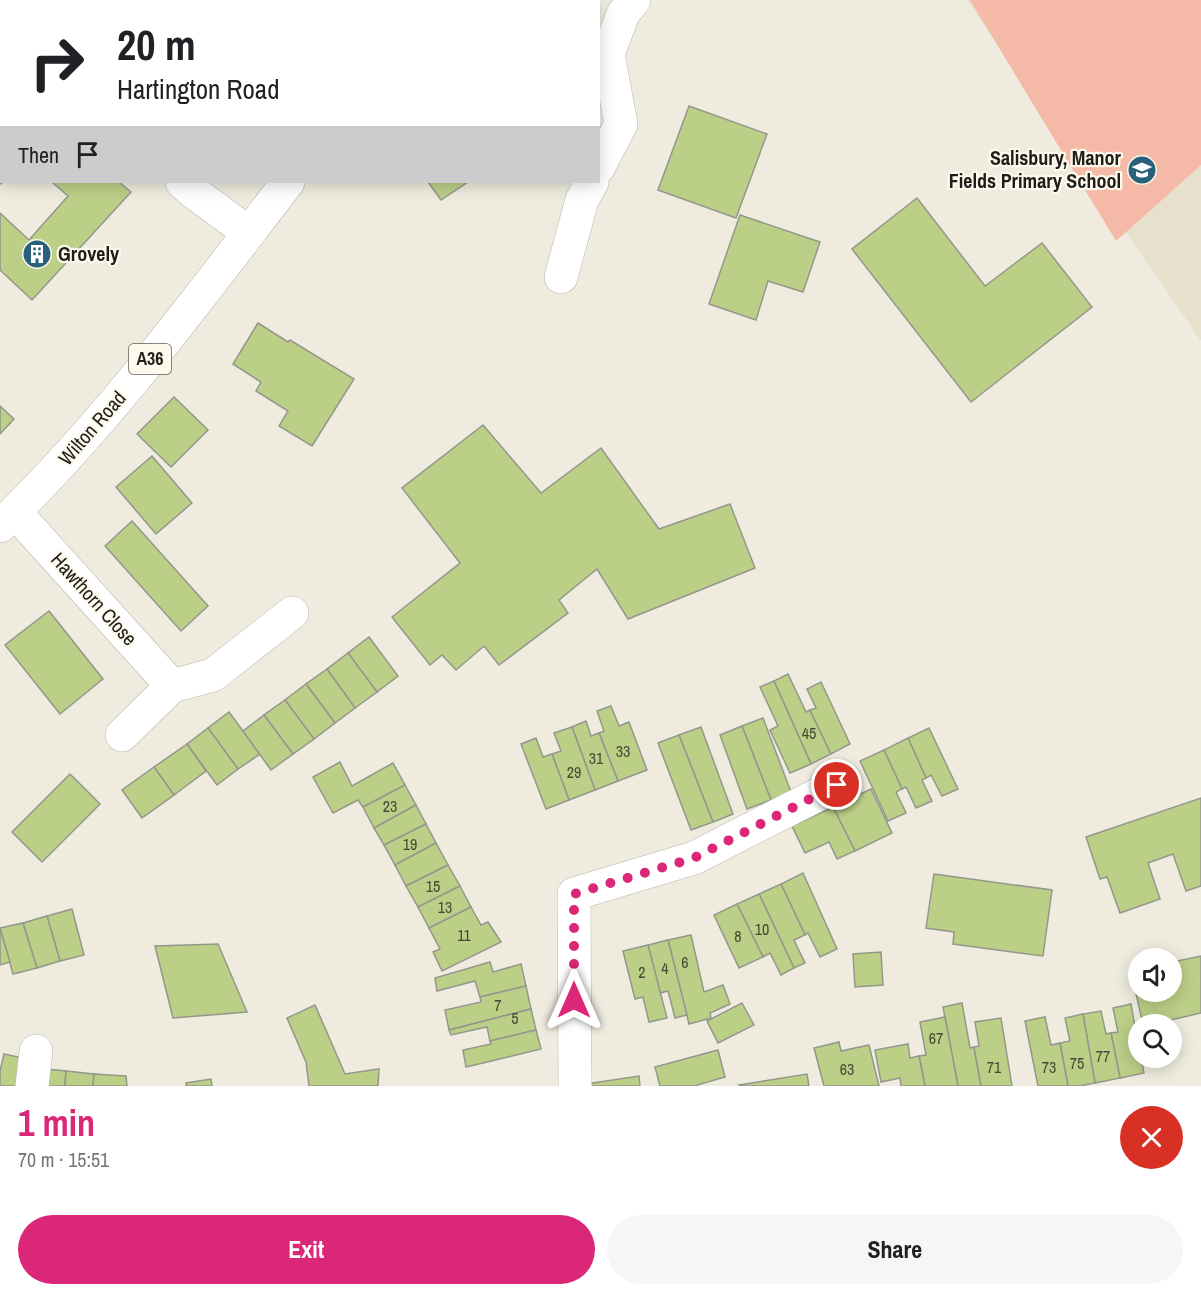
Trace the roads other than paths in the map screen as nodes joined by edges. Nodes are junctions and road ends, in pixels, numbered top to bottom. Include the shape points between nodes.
1 (634, 0) edge
2 (600, 164) edge
3 (183, 183) edge
4 (287, 183) edge
5 (591, 183) edge
6 (249, 234) junction
7 (561, 277) dead end
8 (8, 519) edge
9 (292, 613) dead end
10 (172, 686) junction
11 (122, 735) dead end
12 (837, 785) dead end
13 (36, 1051) dead end
14 (32, 1086) edge
15 (575, 1086) edge

1 - 2 main road via 623,14 608,54 621,124
3 - 6 main road
4 - 6 main road, Wilton Road / A36
5 - 7 main road via 582,200
6 - 8 main road, Wilton Road / A36 via 98,424
8 - 10 main road, Hawthorn Close
9 - 10 main road via 213,675
10 - 11 main road
12 - 15 main road via 694,858 574,894
13 - 14 main road

